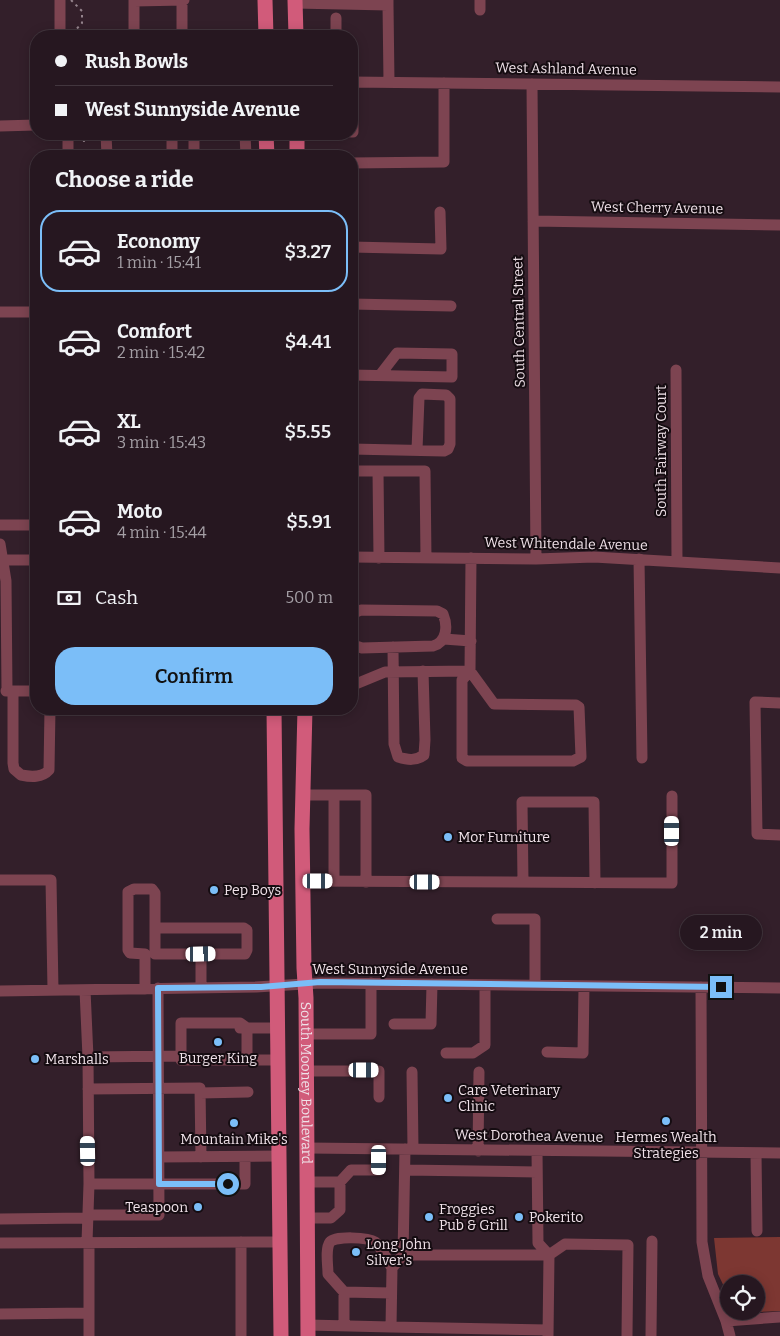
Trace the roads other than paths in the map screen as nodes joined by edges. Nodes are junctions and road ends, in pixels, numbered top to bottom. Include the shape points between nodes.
1 (60, 0) edge
2 (134, 0) edge
3 (161, 0) edge
4 (183, 0) edge
5 (265, 0) edge
6 (295, 2) edge
7 (388, 3) edge
8 (336, 18) dead end
9 (60, 30) edge
10 (134, 30) edge
11 (182, 30) edge
12 (266, 30) edge
13 (296, 30) edge
14 (336, 30) edge
15 (358, 82) edge
16 (388, 82) junction
17 (444, 83) junction
18 (532, 84) junction
19 (780, 87) edge
20 (30, 125) edge
21 (0, 126) edge
22 (358, 163) edge
23 (440, 212) dead end
24 (533, 221) junction
25 (780, 225) edge
26 (358, 247) edge
27 (358, 304) edge
28 (451, 306) dead end
29 (0, 312) edge
30 (30, 312) edge
31 (676, 370) dead end
32 (358, 375) edge
33 (380, 375) junction
34 (358, 449) edge
35 (421, 450) junction
36 (358, 471) edge
37 (378, 471) junction
38 (425, 471) junction
39 (30, 525) edge
40 (0, 526) edge
41 (0, 544) edge
42 (358, 557) edge
43 (379, 558) junction
44 (426, 558) junction
45 (471, 558) junction
46 (536, 559) junction
47 (639, 559) junction
48 (1, 560) edge
49 (30, 560) edge
50 (677, 562) junction
51 (780, 568) edge
52 (358, 611) edge
53 (444, 640) junction
54 (471, 642) junction
55 (358, 647) edge
56 (393, 647) junction
57 (423, 671) junction
58 (470, 671) junction
59 (393, 672) junction
60 (358, 683) edge
61 (7, 691) edge
62 (30, 691) edge
63 (780, 703) edge
64 (50, 715) edge
65 (274, 715) edge
66 (305, 715) edge
67 (642, 758) dead end
68 (303, 795) junction
69 (334, 795) junction
70 (672, 796) dead end
71 (780, 835) edge
72 (0, 880) edge
73 (303, 881) junction
74 (334, 881) junction
75 (366, 882) junction
76 (522, 882) junction
77 (595, 883) junction
78 (497, 919) dead end
79 (155, 928) junction
80 (150, 954) junction
81 (201, 954) junction
82 (371, 983) junction
83 (305, 984) junction
84 (432, 984) junction
85 (484, 985) junction
86 (278, 986) junction
87 (535, 986) junction
88 (584, 986) junction
89 (701, 987) junction
90 (158, 988) junction
91 (201, 988) junction
92 (780, 988) edge
93 (145, 989) junction
94 (53, 990) junction
95 (85, 990) junction
96 (0, 991) edge
97 (394, 1024) dead end
98 (247, 1028) junction
99 (278, 1028) junction
100 (306, 1034) junction
101 (547, 1052) dead end
102 (446, 1053) dead end
103 (181, 1056) junction
104 (88, 1057) junction
105 (158, 1057) junction
106 (247, 1060) junction
107 (279, 1060) junction
108 (306, 1071) junction
109 (412, 1072) dead end
110 (479, 1072) dead end
111 (159, 1088) junction
112 (88, 1089) junction
113 (248, 1092) dead end
114 (200, 1093) junction
115 (379, 1096) dead end
116 (308, 1148) junction
117 (379, 1149) junction
118 (409, 1149) junction
119 (478, 1151) junction
120 (537, 1151) junction
121 (702, 1153) junction
122 (756, 1153) junction
123 (780, 1154) edge
124 (280, 1156) junction
125 (159, 1157) junction
126 (201, 1157) junction
127 (245, 1157) junction
128 (405, 1170) junction
129 (537, 1172) junction
130 (308, 1182) junction
131 (340, 1182) junction
132 (89, 1184) junction
133 (159, 1184) junction
134 (88, 1217) junction
135 (308, 1218) junction
136 (0, 1219) edge
137 (757, 1231) dead end
138 (88, 1242) junction
139 (241, 1242) junction
140 (280, 1242) junction
141 (652, 1242) dead end
142 (0, 1243) edge
143 (403, 1255) junction
144 (549, 1255) junction
145 (392, 1268) junction
146 (344, 1292) junction
147 (391, 1293) junction
148 (89, 1313) junction
149 (0, 1314) edge
150 (780, 1317) edge
151 (726, 1321) junction
152 (391, 1327) junction
153 (341, 1329) edge
154 (308, 1331) edge
155 (548, 1333) edge
156 (89, 1336) edge
157 (241, 1336) edge
158 (281, 1336) edge
159 (627, 1336) edge
160 (652, 1336) edge
161 (730, 1336) edge

1 - 9 street
2 - 3 street
2 - 10 street
3 - 4 street
4 - 11 street
5 - 12 main road
6 - 7 street
6 - 13 main road
7 - 16 street
8 - 14 street
15 - 16 street, West Ashland Avenue
16 - 17 street, West Ashland Avenue
17 - 18 street, West Ashland Avenue
17 - 22 street via 444,162
18 - 19 street, West Ashland Avenue
18 - 24 street, South Central Street
20 - 21 street
23 - 26 street via 441,249
24 - 25 street, West Cherry Avenue
24 - 46 street, South Central Street
27 - 28 street
29 - 30 street
31 - 50 street, South Fairway Court
32 - 33 street
33 - 33 street via 452,377 452,354 398,353
34 - 35 street
35 - 35 street via 419,398 422,394 446,395 450,399 449,446 444,451
35 - 38 street
36 - 37 street
37 - 38 street
37 - 43 street
38 - 44 street
39 - 40 street
41 - 48 street
42 - 43 street, West Whitendale Avenue
43 - 44 street, West Whitendale Avenue
44 - 45 street, West Whitendale Avenue
45 - 46 street, West Whitendale Avenue
45 - 54 street
46 - 47 street, West Whitendale Avenue
47 - 50 street, West Whitendale Avenue
47 - 67 street
48 - 49 street
48 - 61 street via 6,581
50 - 51 street, West Whitendale Avenue
52 - 53 street via 437,611 445,619
53 - 54 street
53 - 56 street via 433,646
54 - 58 street
55 - 56 street
56 - 59 street
57 - 58 street
57 - 59 street
57 - 59 street via 425,748 424,755 412,760 398,757 395,751
58 - 58 street via 462,680 462,758 467,761 573,761 581,757 579,707 494,704
59 - 60 street
61 - 62 street
61 - 64 street via 13,763 21,775 41,776 50,770
63 - 71 street via 755,702 757,834
65 - 86 main road, South Mooney Boulevard
66 - 68 main road, South Mooney Boulevard
68 - 69 street
68 - 73 main road, South Mooney Boulevard
69 - 74 street
69 - 75 street via 366,795
70 - 77 street via 672,883
72 - 94 street via 51,880
73 - 74 street
73 - 83 main road, South Mooney Boulevard
74 - 75 street
75 - 76 street
76 - 77 street
76 - 77 street via 522,802 594,802
78 - 87 street via 535,919
79 - 80 street
79 - 80 street via 155,893 152,889 134,888 128,892 128,950 130,953
79 - 81 street via 247,930 245,954
80 - 81 street
80 - 93 street
81 - 91 street
82 - 83 street, West Sunnyside Avenue
82 - 84 street, West Sunnyside Avenue
82 - 100 street via 371,1034
83 - 86 street, West Sunnyside Avenue
83 - 100 main road, South Mooney Boulevard
84 - 85 street, West Sunnyside Avenue
84 - 97 street via 431,1024
85 - 87 street, West Sunnyside Avenue
85 - 102 street via 485,1045 473,1053
86 - 91 street, West Sunnyside Avenue
86 - 99 main road, South Mooney Boulevard
87 - 88 street, West Sunnyside Avenue
88 - 89 street, West Sunnyside Avenue
88 - 101 street via 583,1053
89 - 92 street, West Sunnyside Avenue
89 - 121 street
90 - 91 street, West Sunnyside Avenue
90 - 93 street, West Sunnyside Avenue
90 - 105 street
93 - 95 street, West Sunnyside Avenue
94 - 95 street, West Sunnyside Avenue
94 - 96 street, West Sunnyside Avenue
95 - 104 street
98 - 99 street
98 - 103 street via 240,1023 181,1023
98 - 106 street
98 - 106 street via 193,1028 186,1036 188,1050 193,1053 226,1053
99 - 107 main road, South Mooney Boulevard
100 - 108 main road, South Mooney Boulevard
103 - 105 street
103 - 106 street via 181,1060
104 - 105 street
104 - 112 street
105 - 111 street
106 - 107 street
107 - 124 main road, South Mooney Boulevard
108 - 115 street via 379,1070
108 - 116 main road, South Mooney Boulevard
109 - 118 street
110 - 119 street
111 - 112 street
111 - 114 street via 200,1088
111 - 125 street
112 - 132 street
113 - 114 street
114 - 126 street
116 - 117 street, West Dorothea Avenue
116 - 130 main road, South Mooney Boulevard
117 - 118 street, West Dorothea Avenue
117 - 131 street via 379,1170 351,1170
118 - 119 street, West Dorothea Avenue
118 - 128 street
119 - 120 street, West Dorothea Avenue
120 - 121 street, West Dorothea Avenue
120 - 129 street
121 - 122 street, West Dorothea Avenue
121 - 151 street via 704,1260
122 - 123 street, West Dorothea Avenue
122 - 137 street
124 - 127 street
124 - 140 main road, South Mooney Boulevard
125 - 126 street
125 - 133 street
126 - 127 street
127 - 133 street via 245,1184
128 - 129 street
128 - 143 street
129 - 144 street via 538,1243
130 - 131 street
130 - 135 main road, South Mooney Boulevard
131 - 135 street via 340,1210 332,1218
132 - 133 street
132 - 134 street
133 - 134 street via 159,1215
134 - 136 street
134 - 138 street
135 - 154 main road, South Mooney Boulevard
138 - 139 street
138 - 142 street
138 - 148 street
139 - 140 street
139 - 157 street
140 - 158 main road, South Mooney Boulevard
141 - 160 street
143 - 144 street
143 - 145 street
144 - 155 street
144 - 159 street via 565,1244 628,1245
145 - 146 street via 373,1240 336,1238 328,1247 328,1274
145 - 147 street
146 - 147 street
146 - 153 street
147 - 152 street
148 - 149 street
148 - 156 street
150 - 151 street
151 - 161 street
152 - 153 street
152 - 155 street
153 - 154 street

